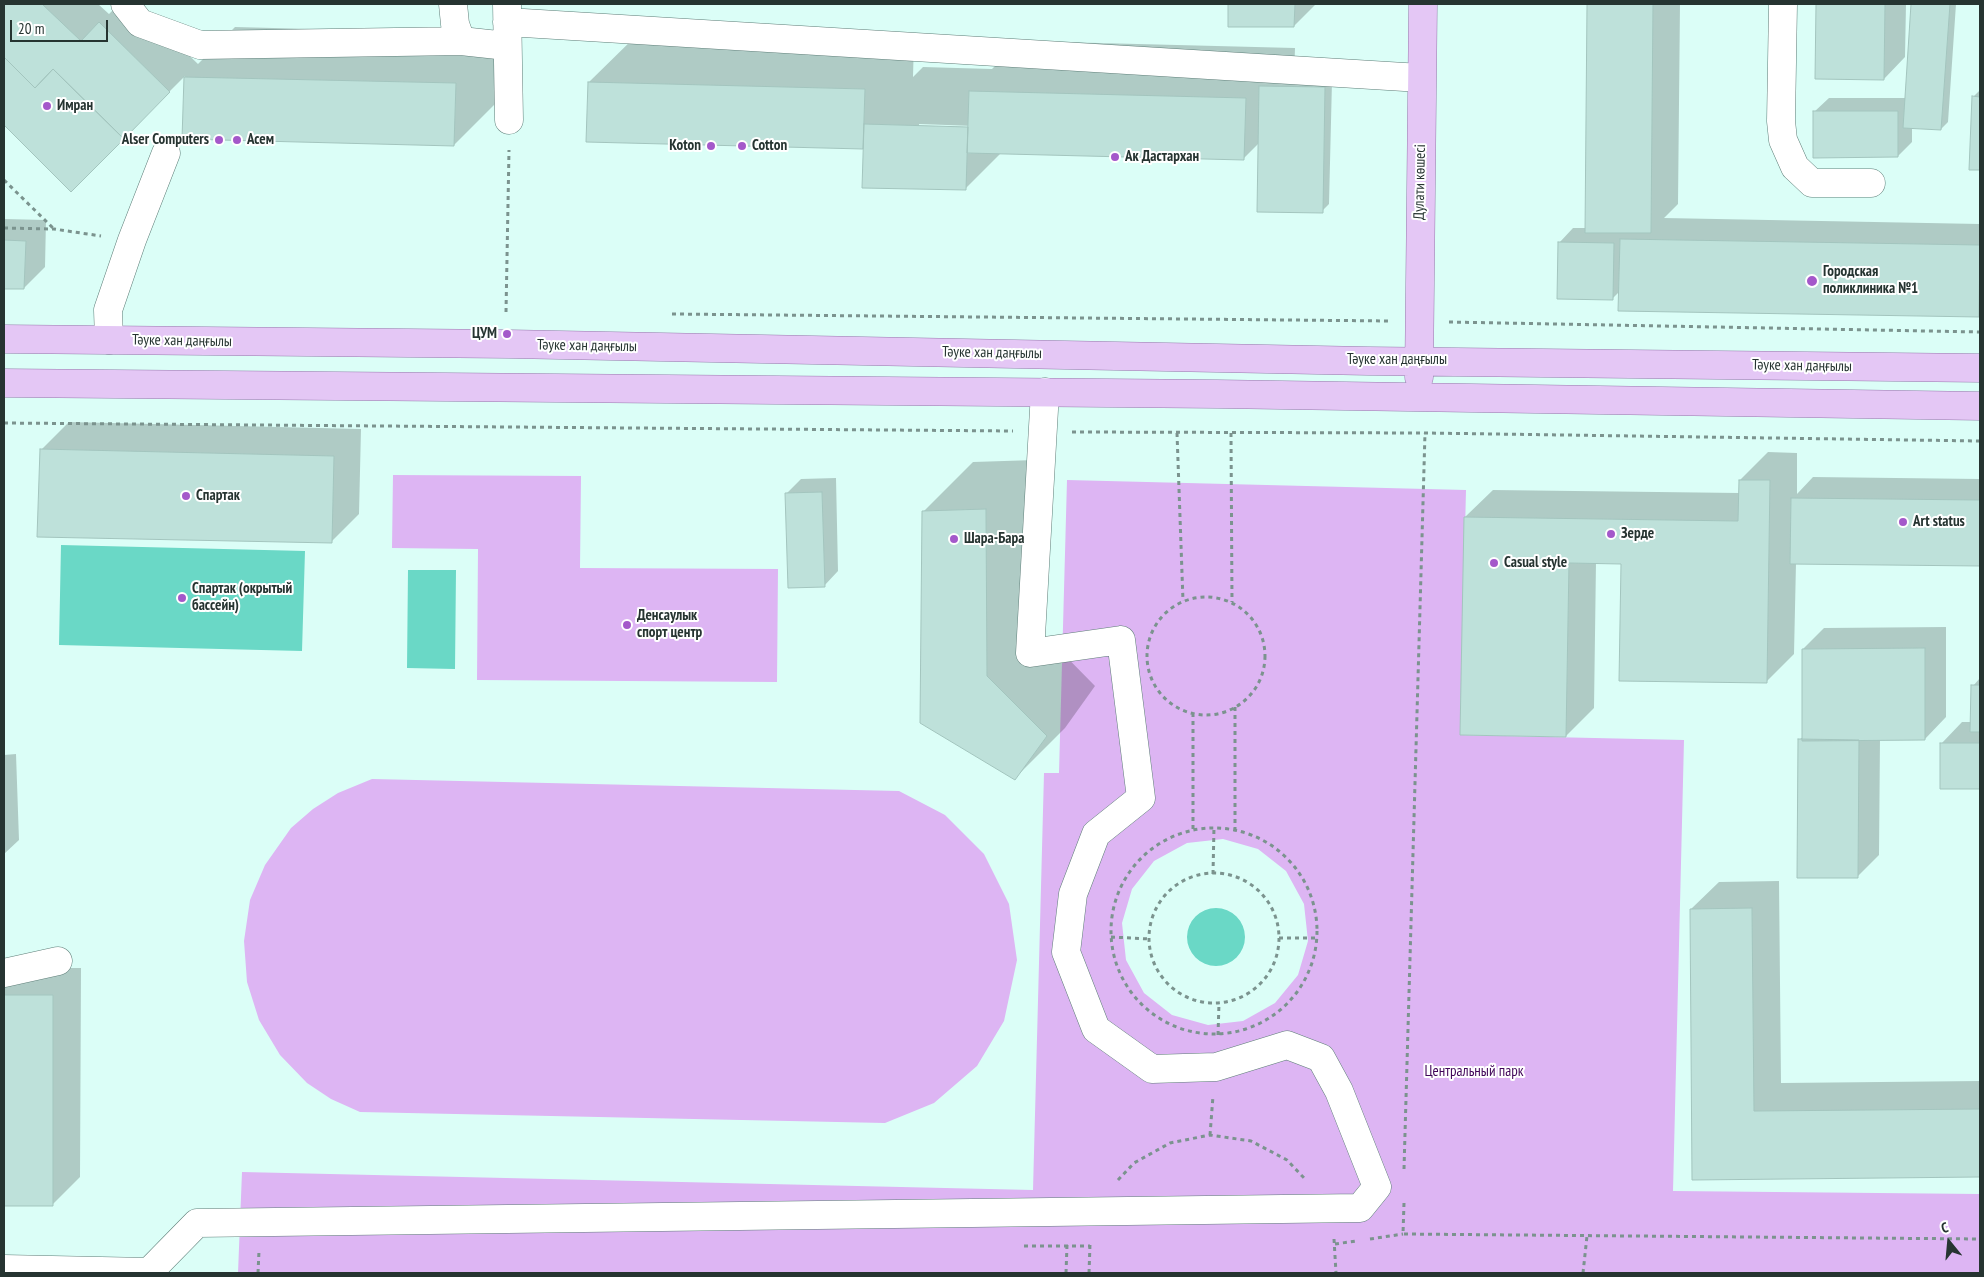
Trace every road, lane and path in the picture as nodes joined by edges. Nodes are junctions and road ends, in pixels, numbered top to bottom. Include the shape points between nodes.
1 (125, 4) edge
2 (453, 4) edge
3 (1423, 4) edge
4 (1783, 4) edge
5 (507, 24) edge
6 (461, 40) junction
7 (1422, 78) junction
8 (509, 120) joint
9 (166, 153) dead end
10 (4, 180) edge
11 (1872, 183) dead end
12 (4, 228) edge
13 (54, 229) junction
14 (132, 240) junction
15 (496, 312) dead end
16 (506, 312) junction
17 (516, 312) dead end
18 (665, 314) dead end
19 (1419, 321) junction
20 (1980, 332) edge
21 (4, 339) edge
22 (109, 340) junction
23 (1419, 360) junction
24 (1980, 368) edge
25 (4, 383) edge
26 (1045, 392) junction
27 (1418, 396) junction
28 (1980, 406) edge
29 (4, 424) edge
30 (1043, 432) junction
31 (1177, 433) junction
32 (1231, 433) junction
33 (1425, 433) junction
34 (1980, 441) edge
35 (1183, 601) junction
36 (1232, 602) junction
37 (1235, 707) junction
38 (1193, 714) junction
39 (1214, 827) junction
40 (1193, 829) junction
41 (1235, 829) junction
42 (1213, 874) junction
43 (1111, 937) junction
44 (1279, 938) junction
45 (1317, 938) junction
46 (1150, 940) junction
47 (58, 961) dead end
48 (4, 973) edge
49 (1404, 1175) dead end
50 (1404, 1195) dead end
51 (1587, 1236) junction
52 (1980, 1239) edge
53 (1067, 1245) dead end
54 (260, 1248) dead end
55 (4, 1269) edge
56 (258, 1273) edge
57 (1066, 1273) edge
58 (1583, 1273) edge

1 - 6 street via 140,23 200,45
2 - 6 street
3 - 7 main road, Дулати көшесі
4 - 11 street via 1781,121 1783,140 1795,167 1812,184
5 - 6 street
5 - 7 street
5 - 8 street
7 - 19 main road, Дулати көшесі
8 - 16 path
9 - 14 street
10 - 13 path
12 - 13 path
13 - 14 path
14 - 22 street via 108,310
15 - 16 path
16 - 17 path
18 - 19 path
19 - 20 path
19 - 23 main road, Дулати көшесі
21 - 22 main road, Тәуке хан даңғылы
22 - 23 main road, Тәуке хан даңғылы
23 - 24 main road, Тәуке хан даңғылы
23 - 27 main road, Дулати көшесі
25 - 26 main road
26 - 27 main road
26 - 30 street
27 - 28 main road
29 - 30 path
30 - 31 path
30 - 55 street via 1030,653 1121,640 1141,798 1096,834 1073,894 1066,952 1096,1029 1152,1069 1216,1067 1287,1045 1321,1058 1339,1091 1377,1187 1360,1208 197,1223 150,1272
31 - 32 path
31 - 35 path
32 - 33 path
32 - 36 path
33 - 34 path
33 - 49 path
35 - 36 path via 1207,596
35 - 38 path via 1163,616 1150,637 1147,661 1154,685 1171,704
36 - 37 path via 1251,616 1264,638 1266,663 1258,686
37 - 38 path via 1218,714
37 - 41 path
38 - 40 path
39 - 40 path
39 - 41 path
39 - 42 path
40 - 43 path via 1161,842 1146,852 1128,872 1116,895 1110,921
41 - 45 path via 1260,838 1282,852 1300,872 1312,895 1318,921
42 - 44 path via 1221,872 1244,880 1262,894 1275,915
42 - 46 path via 1196,875 1175,885 1158,903 1150,925
43 - 45 path via 1119,973 1133,996 1152,1014 1175,1027 1201,1034 1227,1034 1253,1027 1276,1014 1295,996 1309,973
43 - 46 path
44 - 45 path
44 - 46 path via 1274,962 1261,982 1242,996 1219,1003 1195,1000 1174,989 1158,972 1149,948
47 - 48 street
50 - 51 path via 1403,1234
51 - 52 path
51 - 58 path
53 - 57 path
54 - 56 path

